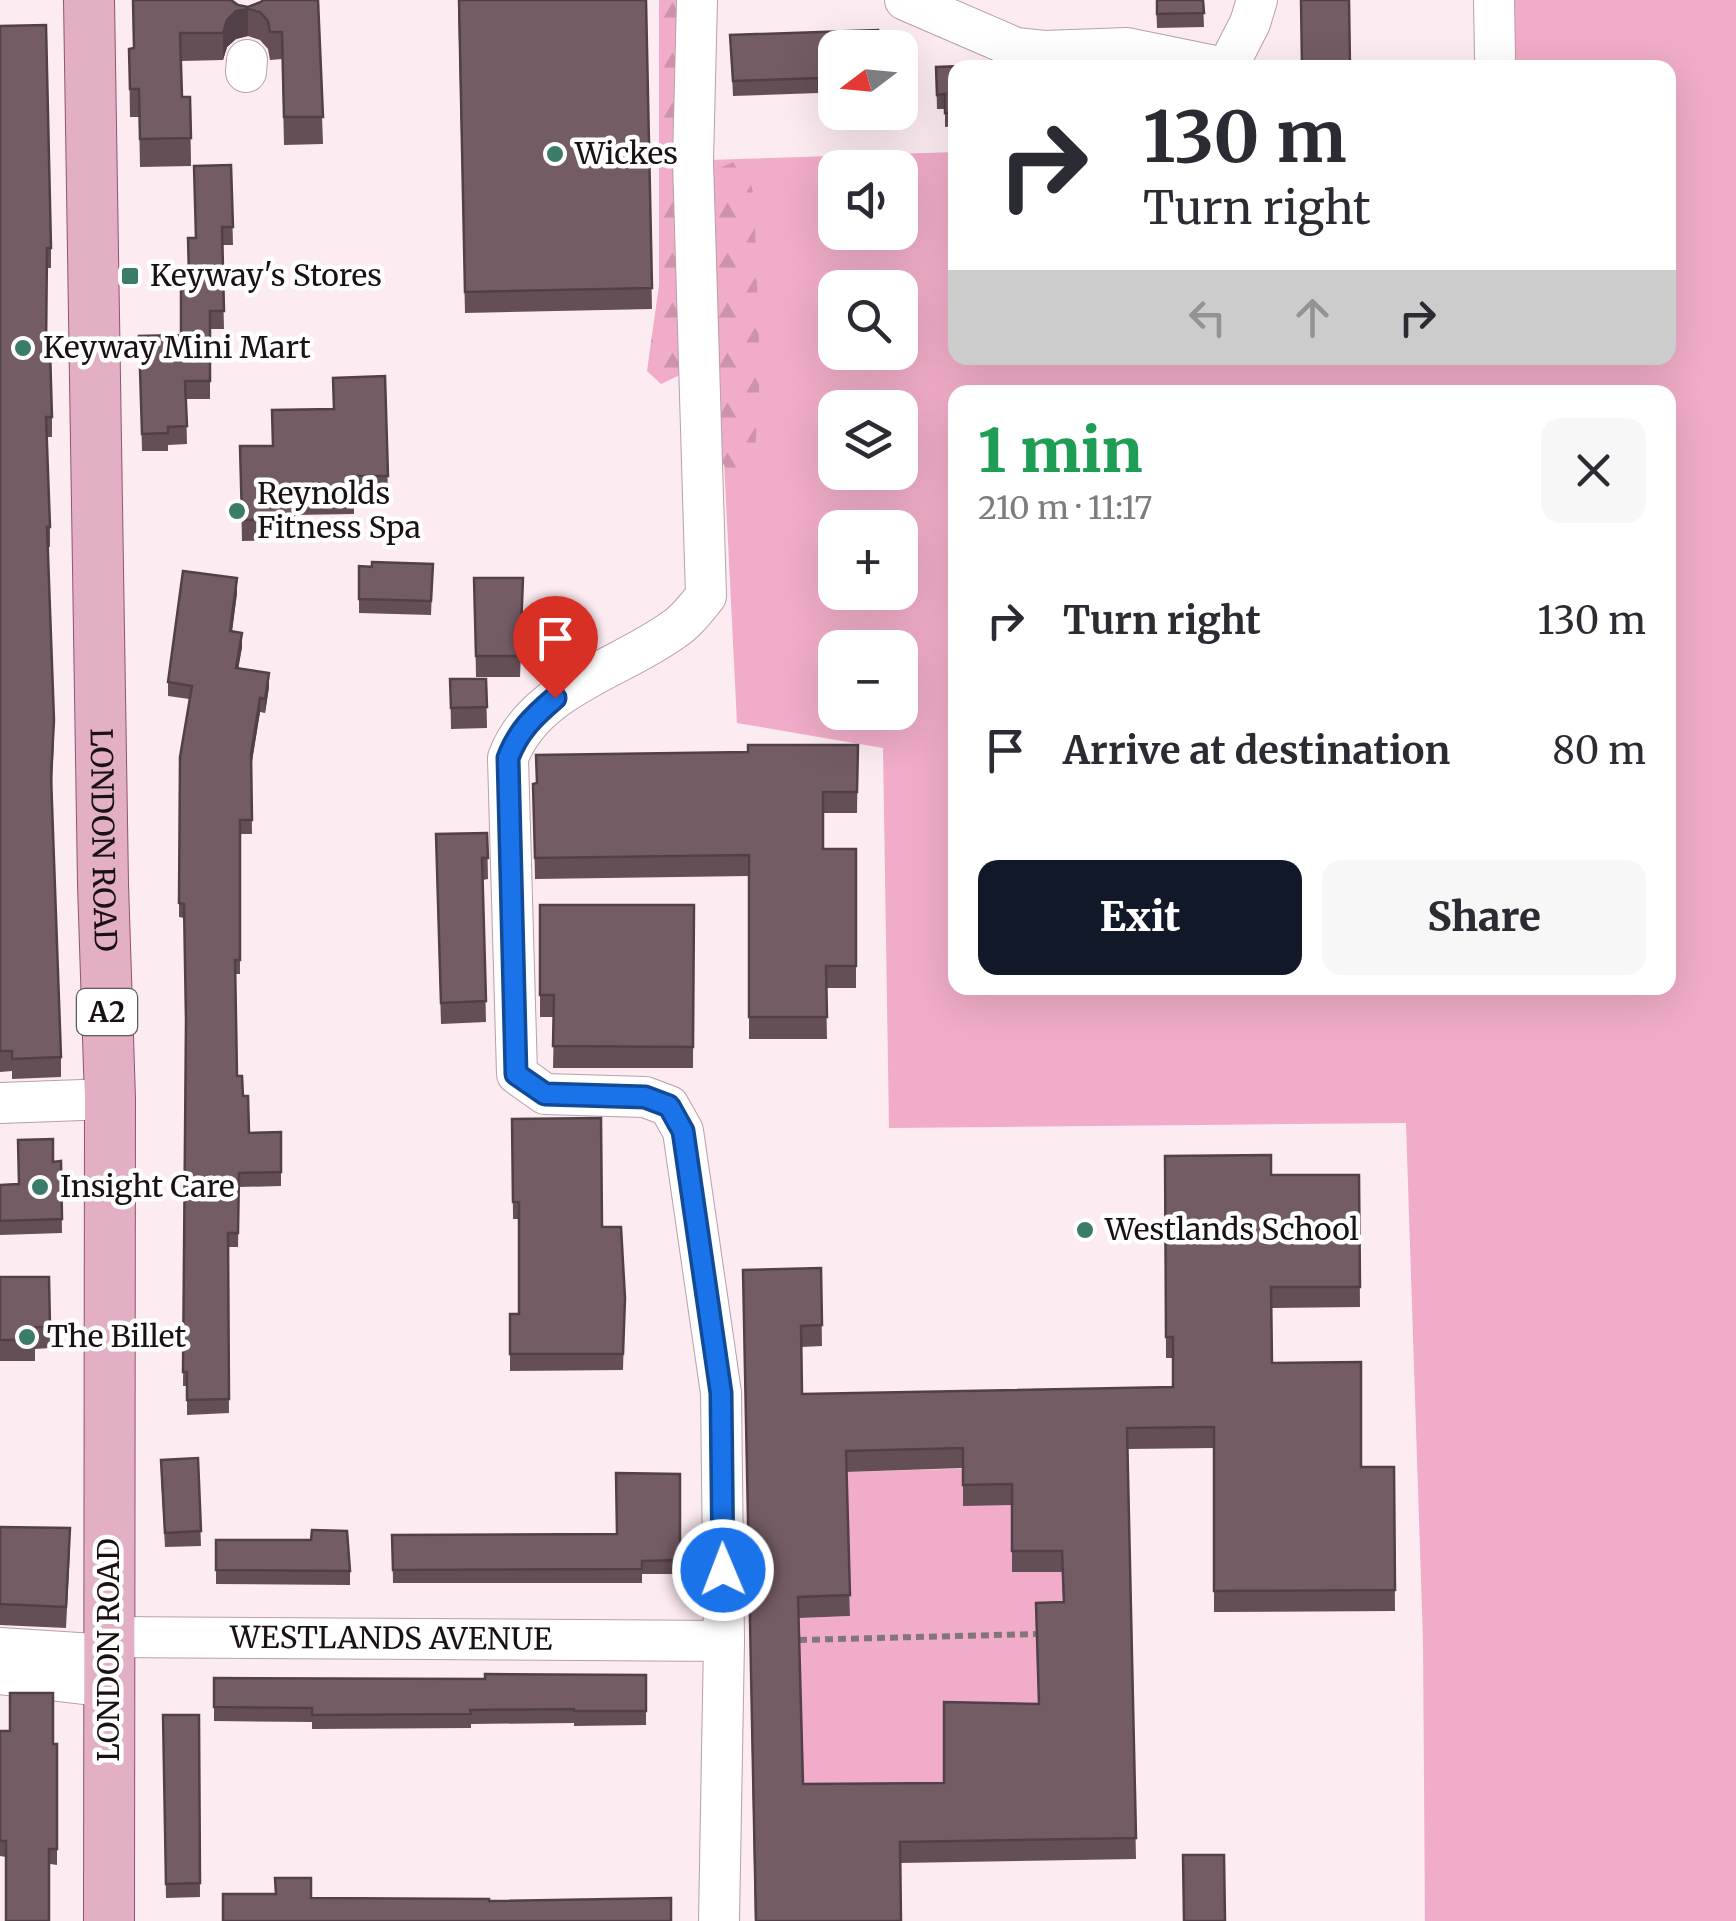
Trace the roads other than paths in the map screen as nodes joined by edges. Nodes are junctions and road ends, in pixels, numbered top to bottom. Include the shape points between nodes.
1 (88, 0) edge
2 (696, 0) edge
3 (905, 0) edge
4 (1256, 0) edge
5 (1494, 0) edge
6 (1495, 57) dead end
7 (1195, 60) edge
8 (1230, 60) edge
9 (110, 1100) junction
10 (0, 1103) edge
11 (724, 1641) junction
12 (0, 1648) edge
13 (109, 1660) junction
14 (0, 1674) edge
15 (109, 1921) edge
16 (719, 1921) edge

1 - 9 main road, LONDON ROAD / A2
2 - 11 street via 693,162 706,596 676,628 555,698 530,720 508,758 516,1074 545,1094 645,1097 669,1106 683,1131 721,1393
3 - 7 street via 1016,48 1127,48
4 - 8 street
5 - 6 street
9 - 10 street
9 - 13 main road, LONDON ROAD / A2
11 - 13 street, WESTLANDS AVENUE
11 - 16 street
12 - 13 street
13 - 14 street
13 - 15 main road, LONDON ROAD / A2

